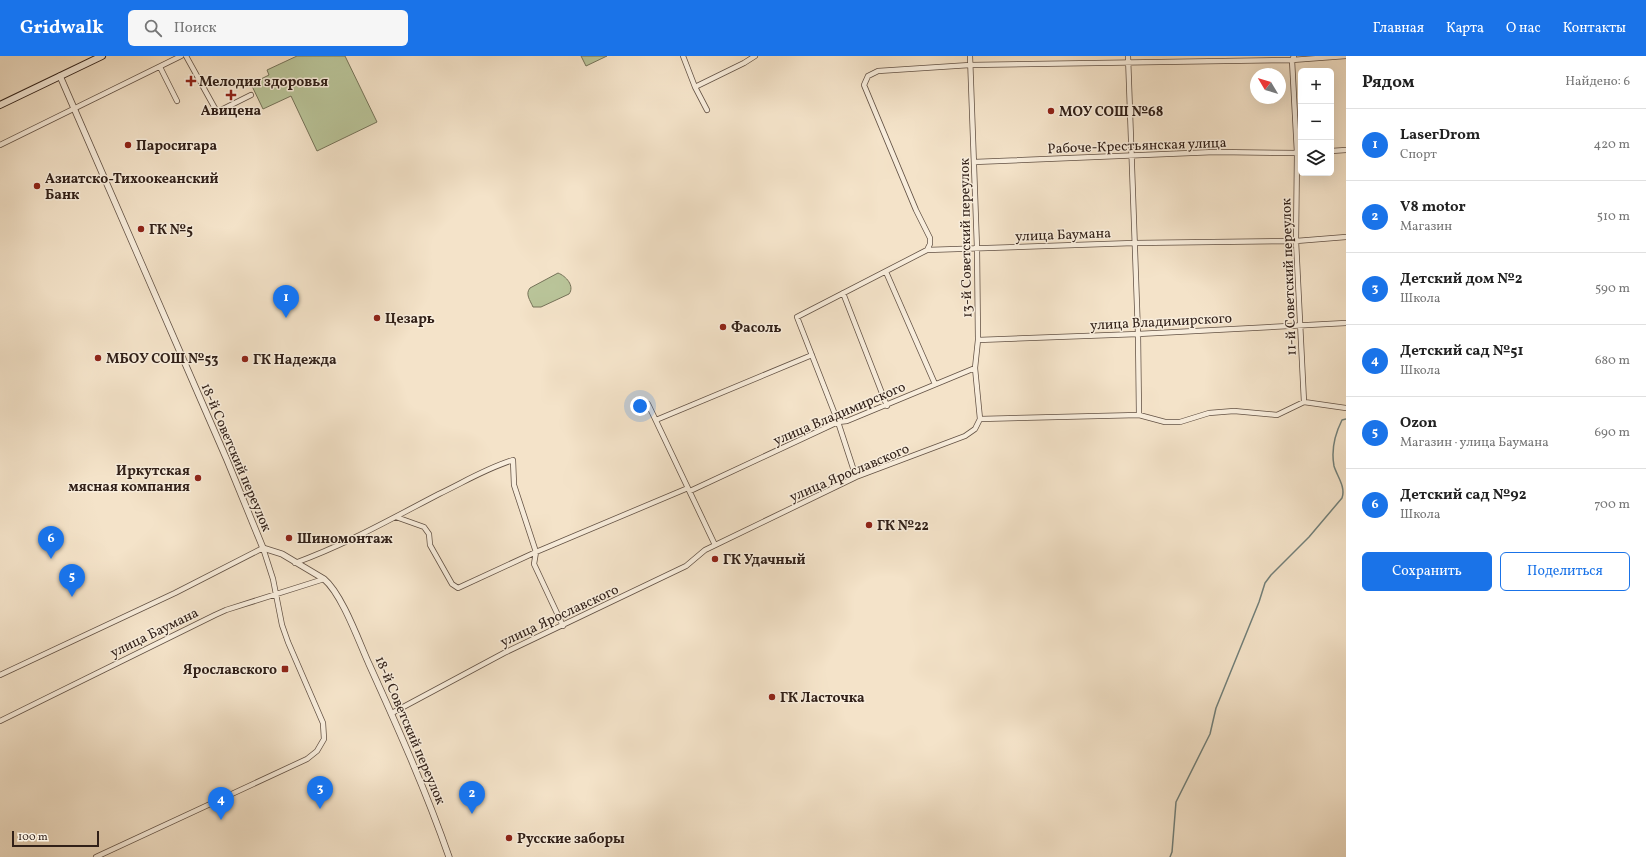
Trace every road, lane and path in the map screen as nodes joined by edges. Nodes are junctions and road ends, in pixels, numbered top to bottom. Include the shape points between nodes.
1 (102, 56) edge
2 (181, 56) edge
3 (186, 56) edge
4 (683, 56) edge
5 (755, 56) edge
6 (970, 56) edge
7 (1128, 56) edge
8 (1346, 56) edge
9 (1293, 58) edge
10 (1129, 62) junction
11 (970, 65) junction
12 (160, 66) junction
13 (60, 76) junction
14 (695, 87) junction
15 (251, 95) dead end
16 (177, 101) dead end
17 (0, 105) edge
18 (74, 110) junction
19 (706, 110) dead end
20 (1298, 140) edge
21 (0, 144) edge
22 (1346, 150) edge
23 (1334, 151) edge
24 (1298, 153) edge
25 (1132, 156) junction
26 (974, 162) junction
27 (1298, 176) edge
28 (1346, 237) edge
29 (1296, 241) junction
30 (1134, 243) junction
31 (976, 248) junction
32 (927, 250) junction
33 (886, 272) junction
34 (843, 293) junction
35 (1346, 324) edge
36 (1300, 325) junction
37 (1138, 334) junction
38 (978, 340) junction
39 (812, 354) junction
40 (975, 368) junction
41 (935, 384) junction
42 (1304, 402) junction
43 (648, 404) dead end
44 (887, 406) junction
45 (1346, 408) edge
46 (1139, 415) junction
47 (980, 419) junction
48 (656, 420) junction
49 (838, 422) junction
50 (856, 478) junction
51 (689, 490) junction
52 (396, 517) junction
53 (715, 545) junction
54 (263, 548) junction
55 (536, 552) junction
56 (295, 563) junction
57 (324, 579) junction
58 (276, 595) junction
59 (563, 626) junction
60 (0, 675) edge
61 (392, 713) junction
62 (0, 721) edge
63 (96, 857) edge
64 (450, 857) edge

1 - 13 main road
2 - 12 street
3 - 15 street via 217,112
4 - 14 street
5 - 14 street
6 - 11 street, 13-й Советский переулок
7 - 10 street
8 - 9 street
9 - 10 street
9 - 20 street, 11-й Советский переулок
10 - 11 street
10 - 25 street
11 - 26 street, 13-й Советский переулок
11 - 32 street via 878,71 868,76 864,85 914,208 930,238
12 - 16 street
12 - 18 street
13 - 17 main road
13 - 18 street, 18-й Советский переулок
14 - 19 street
18 - 21 street
18 - 54 street, 18-й Советский переулок
22 - 23 street
24 - 25 street, Рабоче-Крестьянская улица via 1215,152
25 - 26 street, Рабоче-Крестьянская улица
25 - 30 street
26 - 31 street, 13-й Советский переулок
27 - 29 street, 11-й Советский переулок
28 - 29 street, улица Баумана
29 - 30 street, улица Баумана
29 - 36 street, 11-й Советский переулок
30 - 31 street, улица Баумана
30 - 37 street
31 - 32 street, улица Баумана
31 - 38 street, 13-й Советский переулок
32 - 33 street, улица Баумана
33 - 34 street, улица Баумана
33 - 41 street
34 - 39 street, улица Баумана via 797,317
34 - 44 street
35 - 36 street, улица Владимирского
36 - 37 street, улица Владимирского
36 - 42 street, 11-й Советский переулок
37 - 38 street, улица Владимирского
37 - 46 street
38 - 40 street, 13-й Советский переулок
39 - 48 street
39 - 49 street
40 - 41 street, улица Владимирского
40 - 47 street, 13-й Советский переулок
41 - 44 street, улица Владимирского
42 - 45 street
42 - 46 street via 1278,415 1234,411 1209,413 1180,422 1164,422
43 - 48 street
44 - 49 street, улица Владимирского
46 - 47 street
47 - 50 street, улица Ярославского via 975,429 965,436
48 - 51 street
49 - 50 street
49 - 51 street, улица Владимирского
50 - 53 street, улица Ярославского
51 - 53 street
51 - 55 street, улица Владимирского
52 - 55 street, улица Владимирского via 424,527 429,534 430,545 452,584 458,588
52 - 55 street via 481,472 513,460 514,485
52 - 56 street via 324,552
53 - 59 street, улица Ярославского via 686,566
54 - 56 street, 18-й Советский переулок via 282,554
54 - 58 street
54 - 60 street, улица Баумана
55 - 59 street via 534,564
56 - 57 street, 18-й Советский переулок
57 - 58 street, улица Баумана
57 - 61 street, 18-й Советский переулок via 346,613
58 - 62 street, улица Баумана via 226,610
58 - 63 street via 288,642 323,723 324,739 318,751 308,759
59 - 61 street, улица Ярославского via 504,653
61 - 64 street, 18-й Советский переулок

